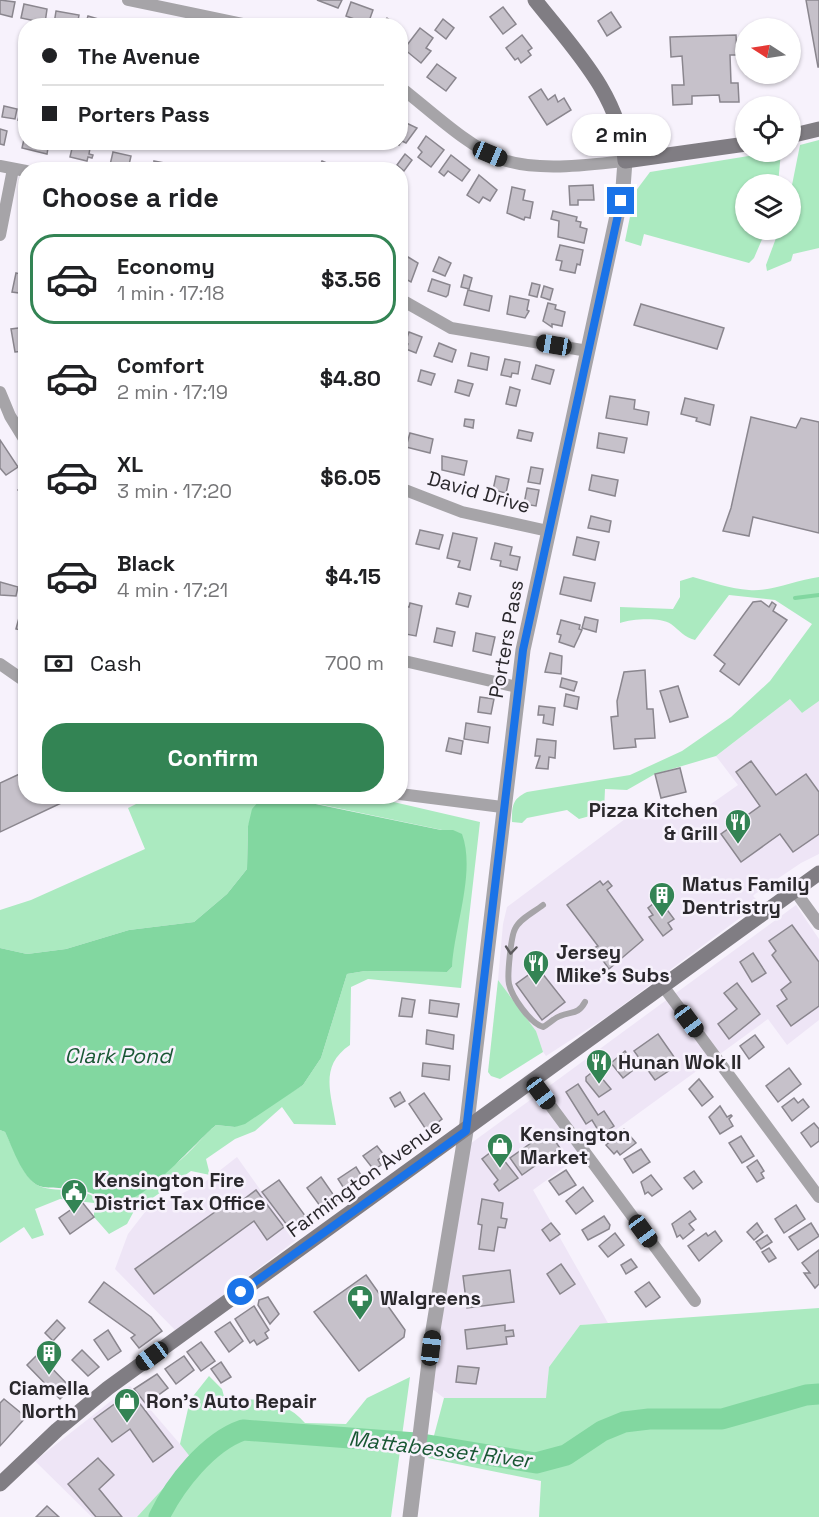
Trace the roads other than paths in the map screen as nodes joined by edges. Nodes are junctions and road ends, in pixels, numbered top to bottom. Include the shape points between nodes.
1 (128, 0) edge
2 (536, 0) edge
3 (214, 18) edge
4 (408, 93) edge
5 (819, 129) edge
6 (801, 133) edge
7 (735, 146) edge
8 (625, 161) junction
9 (0, 166) edge
10 (18, 170) edge
11 (18, 173) edge
12 (0, 235) edge
13 (408, 304) edge
14 (588, 351) junction
15 (0, 392) edge
16 (18, 429) edge
17 (408, 491) edge
18 (548, 531) junction
19 (408, 662) edge
20 (0, 664) edge
21 (18, 676) edge
22 (517, 687) junction
23 (408, 795) edge
24 (502, 807) junction
25 (819, 873) edge
26 (795, 891) junction
27 (543, 905) dead end
28 (819, 924) edge
29 (663, 986) junction
30 (585, 1002) dead end
31 (533, 1082) junction
32 (466, 1131) junction
33 (819, 1197) edge
34 (695, 1301) dead end
35 (0, 1484) edge
36 (410, 1517) edge

1 - 3 street
2 - 8 main road via 608,99 620,129
4 - 8 street via 477,146 504,160 535,165
5 - 6 main road
7 - 8 main road
8 - 14 street, Porters Pass via 623,188
9 - 10 street
11 - 12 street
13 - 14 street via 451,328
14 - 18 street, Porters Pass
15 - 16 street
17 - 18 street, David Drive via 462,512
18 - 22 street, Porters Pass
19 - 22 street
20 - 21 street
22 - 24 street, Porters Pass
23 - 24 street
24 - 32 street, Porters Pass
25 - 26 main road, Farmington Avenue
26 - 28 street
26 - 29 main road, Farmington Avenue
27 -> 30 lane via 516,926 513,933 510,989 529,1017 543,1027 558,1016 581,1010
29 - 31 main road, Farmington Avenue
29 - 33 street
31 - 32 main road, Farmington Avenue
31 - 34 street
32 - 35 main road, Farmington Avenue via 108,1388
32 - 36 street, Porters Pass via 441,1280

